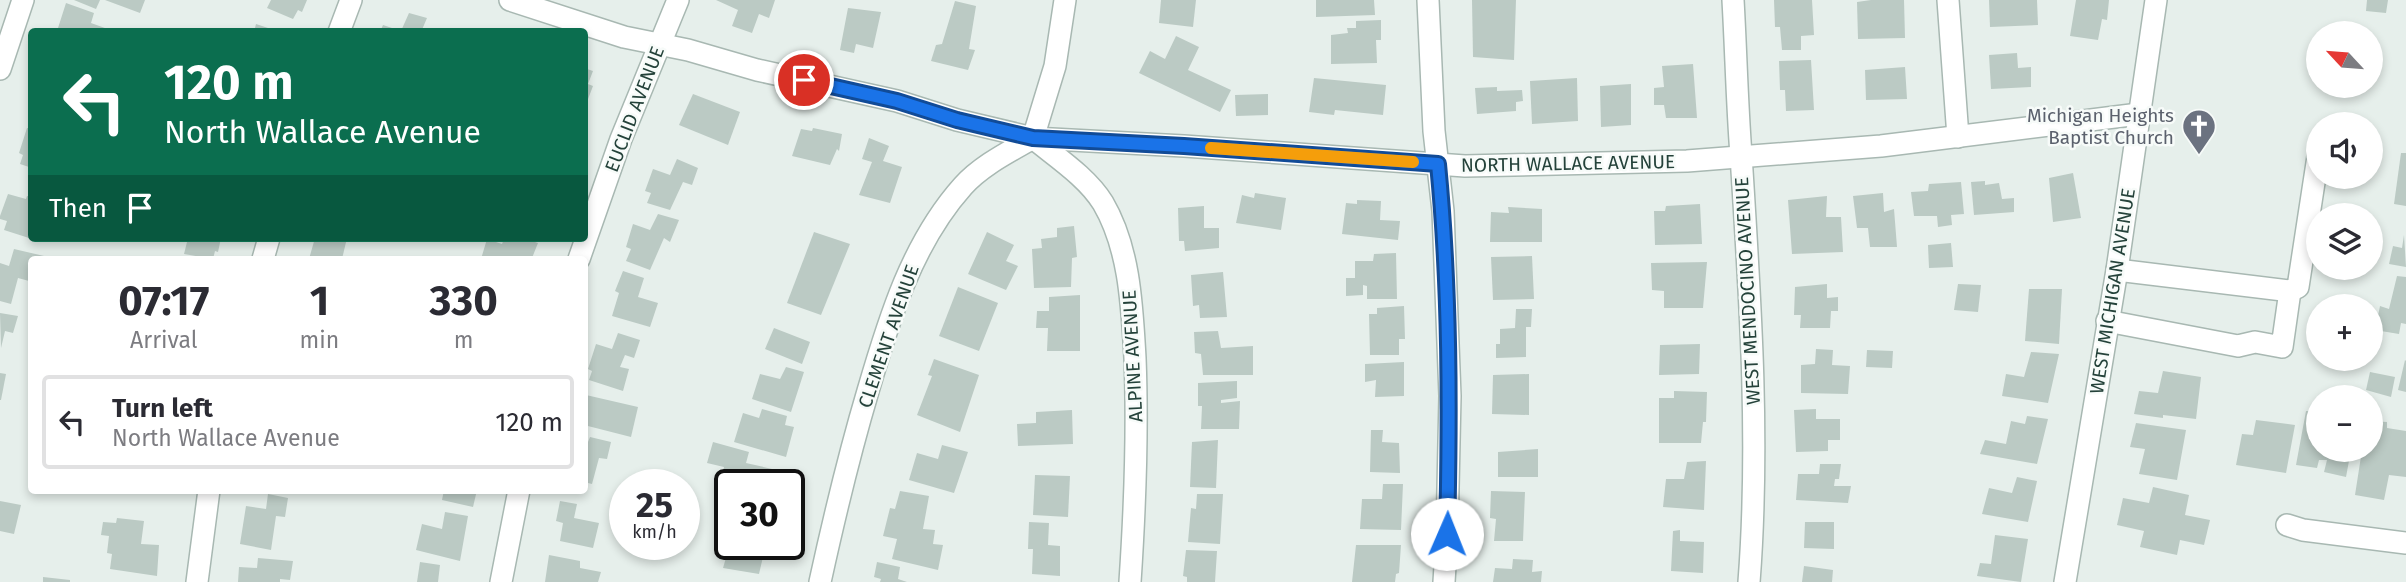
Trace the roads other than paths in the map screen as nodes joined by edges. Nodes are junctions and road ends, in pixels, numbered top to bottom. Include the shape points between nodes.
1 (23, 0) edge
2 (351, 0) edge
3 (510, 0) edge
4 (678, 0) edge
5 (1065, 0) edge
6 (1428, 0) edge
7 (1733, 0) edge
8 (1948, 0) edge
9 (2156, 0) edge
10 (340, 28) edge
11 (659, 45) junction
12 (0, 69) edge
13 (2139, 114) junction
14 (1958, 137) junction
15 (1033, 138) junction
16 (1741, 157) junction
17 (1438, 164) junction
18 (2313, 189) edge
19 (588, 233) edge
20 (2117, 270) junction
21 (2290, 291) junction
22 (2108, 321) junction
23 (208, 494) edge
24 (518, 494) edge
25 (2287, 525) dead end
26 (2406, 543) edge
27 (197, 582) edge
28 (502, 582) edge
29 (820, 582) edge
30 (1130, 582) edge
31 (1444, 582) edge
32 (1749, 582) edge
33 (2065, 582) edge

1 - 12 street
2 - 10 street
3 - 11 street, NORTH WALLACE AVENUE
4 - 11 street, EUCLID AVENUE
5 - 15 street via 1055,66
6 - 17 street
7 - 16 street, WEST MENDOCINO AVENUE
8 - 14 street
9 - 13 street, WEST MICHIGAN AVENUE
11 - 15 street, NORTH WALLACE AVENUE
11 - 19 street, EUCLID AVENUE
13 - 14 street, NORTH WALLACE AVENUE
13 - 20 street, WEST MICHIGAN AVENUE
14 - 16 street, NORTH WALLACE AVENUE
15 - 17 street, NORTH WALLACE AVENUE
15 - 29 street, CLEMENT AVENUE via 989,163 965,184 910,267 877,357 841,482
15 - 30 street, ALPINE AVENUE via 1102,201 1123,257 1132,307 1137,407
16 - 17 street, NORTH WALLACE AVENUE
16 - 32 street, WEST MENDOCINO AVENUE via 1753,378
17 - 31 street via 1450,396
18 - 21 street via 2298,287
20 - 21 street
20 - 22 street, WEST MICHIGAN AVENUE
21 - 22 street via 2282,347 2255,342 2238,346
22 - 33 street, WEST MICHIGAN AVENUE
23 - 27 street
24 - 28 street
25 - 26 street

